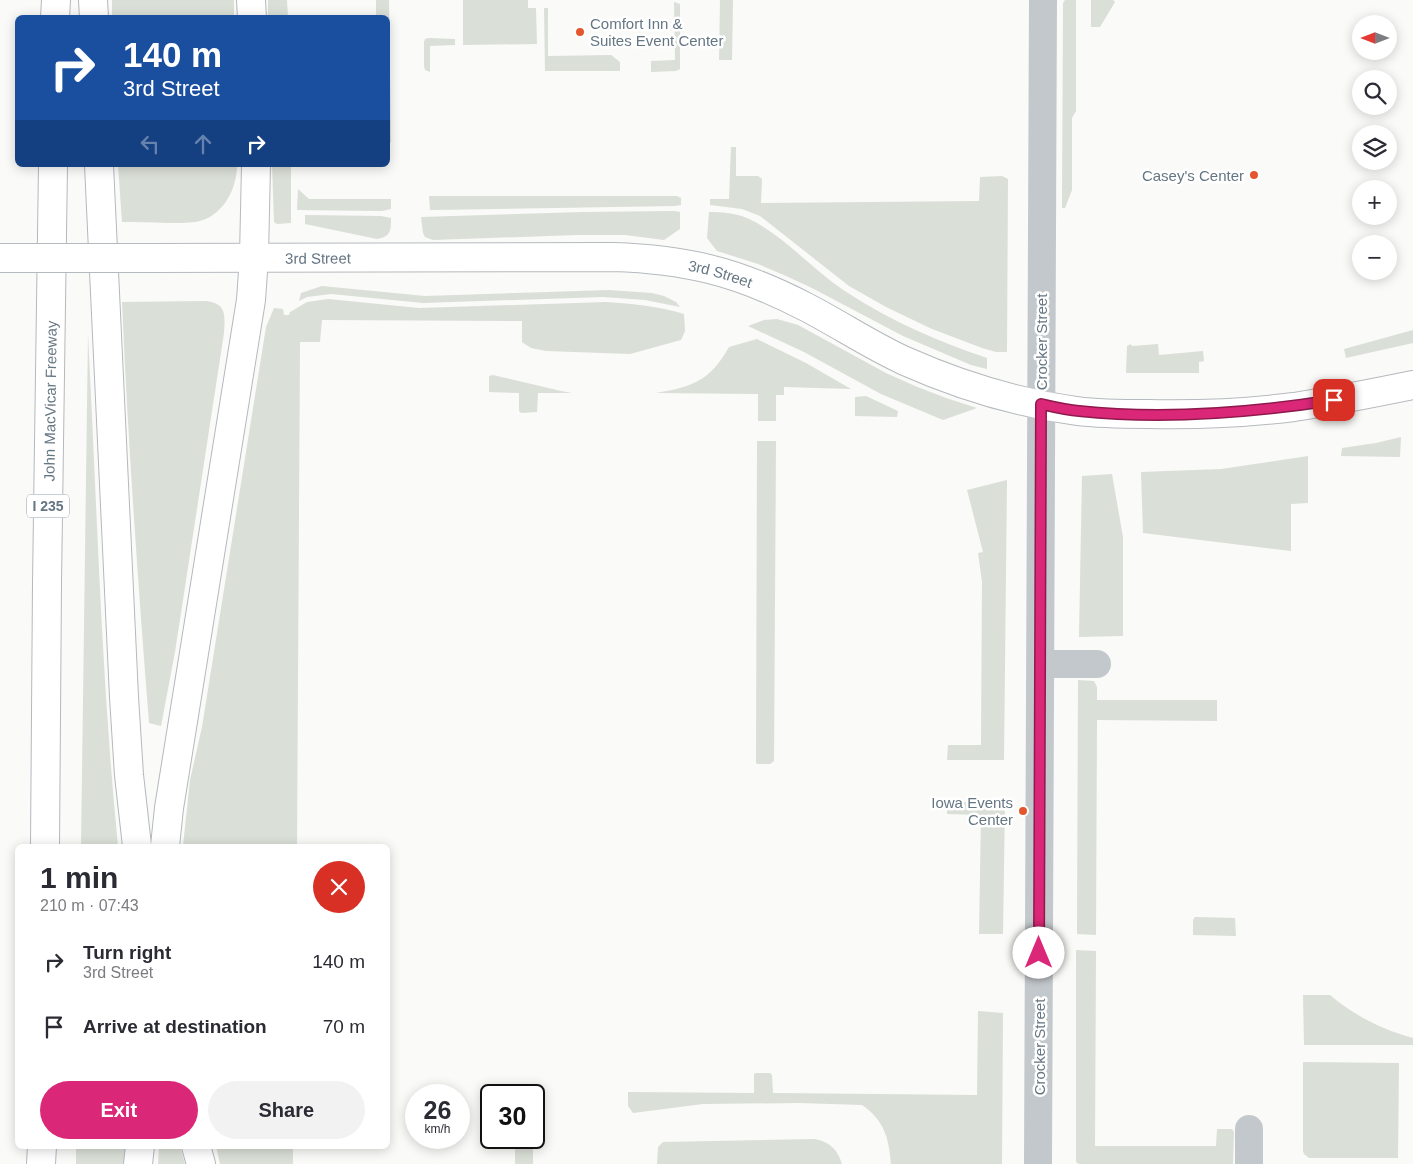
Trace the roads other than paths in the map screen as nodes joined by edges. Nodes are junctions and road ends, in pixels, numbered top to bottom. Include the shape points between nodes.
1 (56, 0) edge
2 (94, 0) edge
3 (251, 0) edge
4 (1043, 0) edge
5 (55, 15) edge
6 (94, 15) edge
7 (252, 15) edge
8 (53, 167) edge
9 (99, 167) edge
10 (256, 167) edge
11 (254, 257) junction
12 (0, 258) edge
13 (1413, 385) edge
14 (1041, 404) junction
15 (1040, 664) junction
16 (1097, 664) dead end
17 (45, 844) edge
18 (136, 844) edge
19 (165, 844) edge
20 (1249, 1129) dead end
21 (42, 1149) edge
22 (140, 1149) edge
23 (197, 1149) edge
24 (41, 1164) edge
25 (138, 1164) edge
26 (201, 1164) edge
27 (1038, 1164) edge
28 (1249, 1164) edge

1 - 5 main road
2 - 6 main road
3 - 7 main road
4 - 14 street, Crocker Street
8 - 17 main road, John MacVicar Freeway / I 235
9 - 18 main road via 124,697
10 - 11 main road
11 - 12 main road, 3rd Street, bridge
11 - 14 main road, 3rd Street via 613,257 690,265 733,276 778,294 903,360 935,373
11 - 19 main road via 251,300
13 - 14 main road, 3rd Street via 1293,407 1206,414 1125,414 1078,411
14 - 15 street, Crocker Street
15 - 16 street
15 - 27 street, Crocker Street
20 - 28 street
21 - 24 main road
22 - 25 main road
23 - 26 main road

